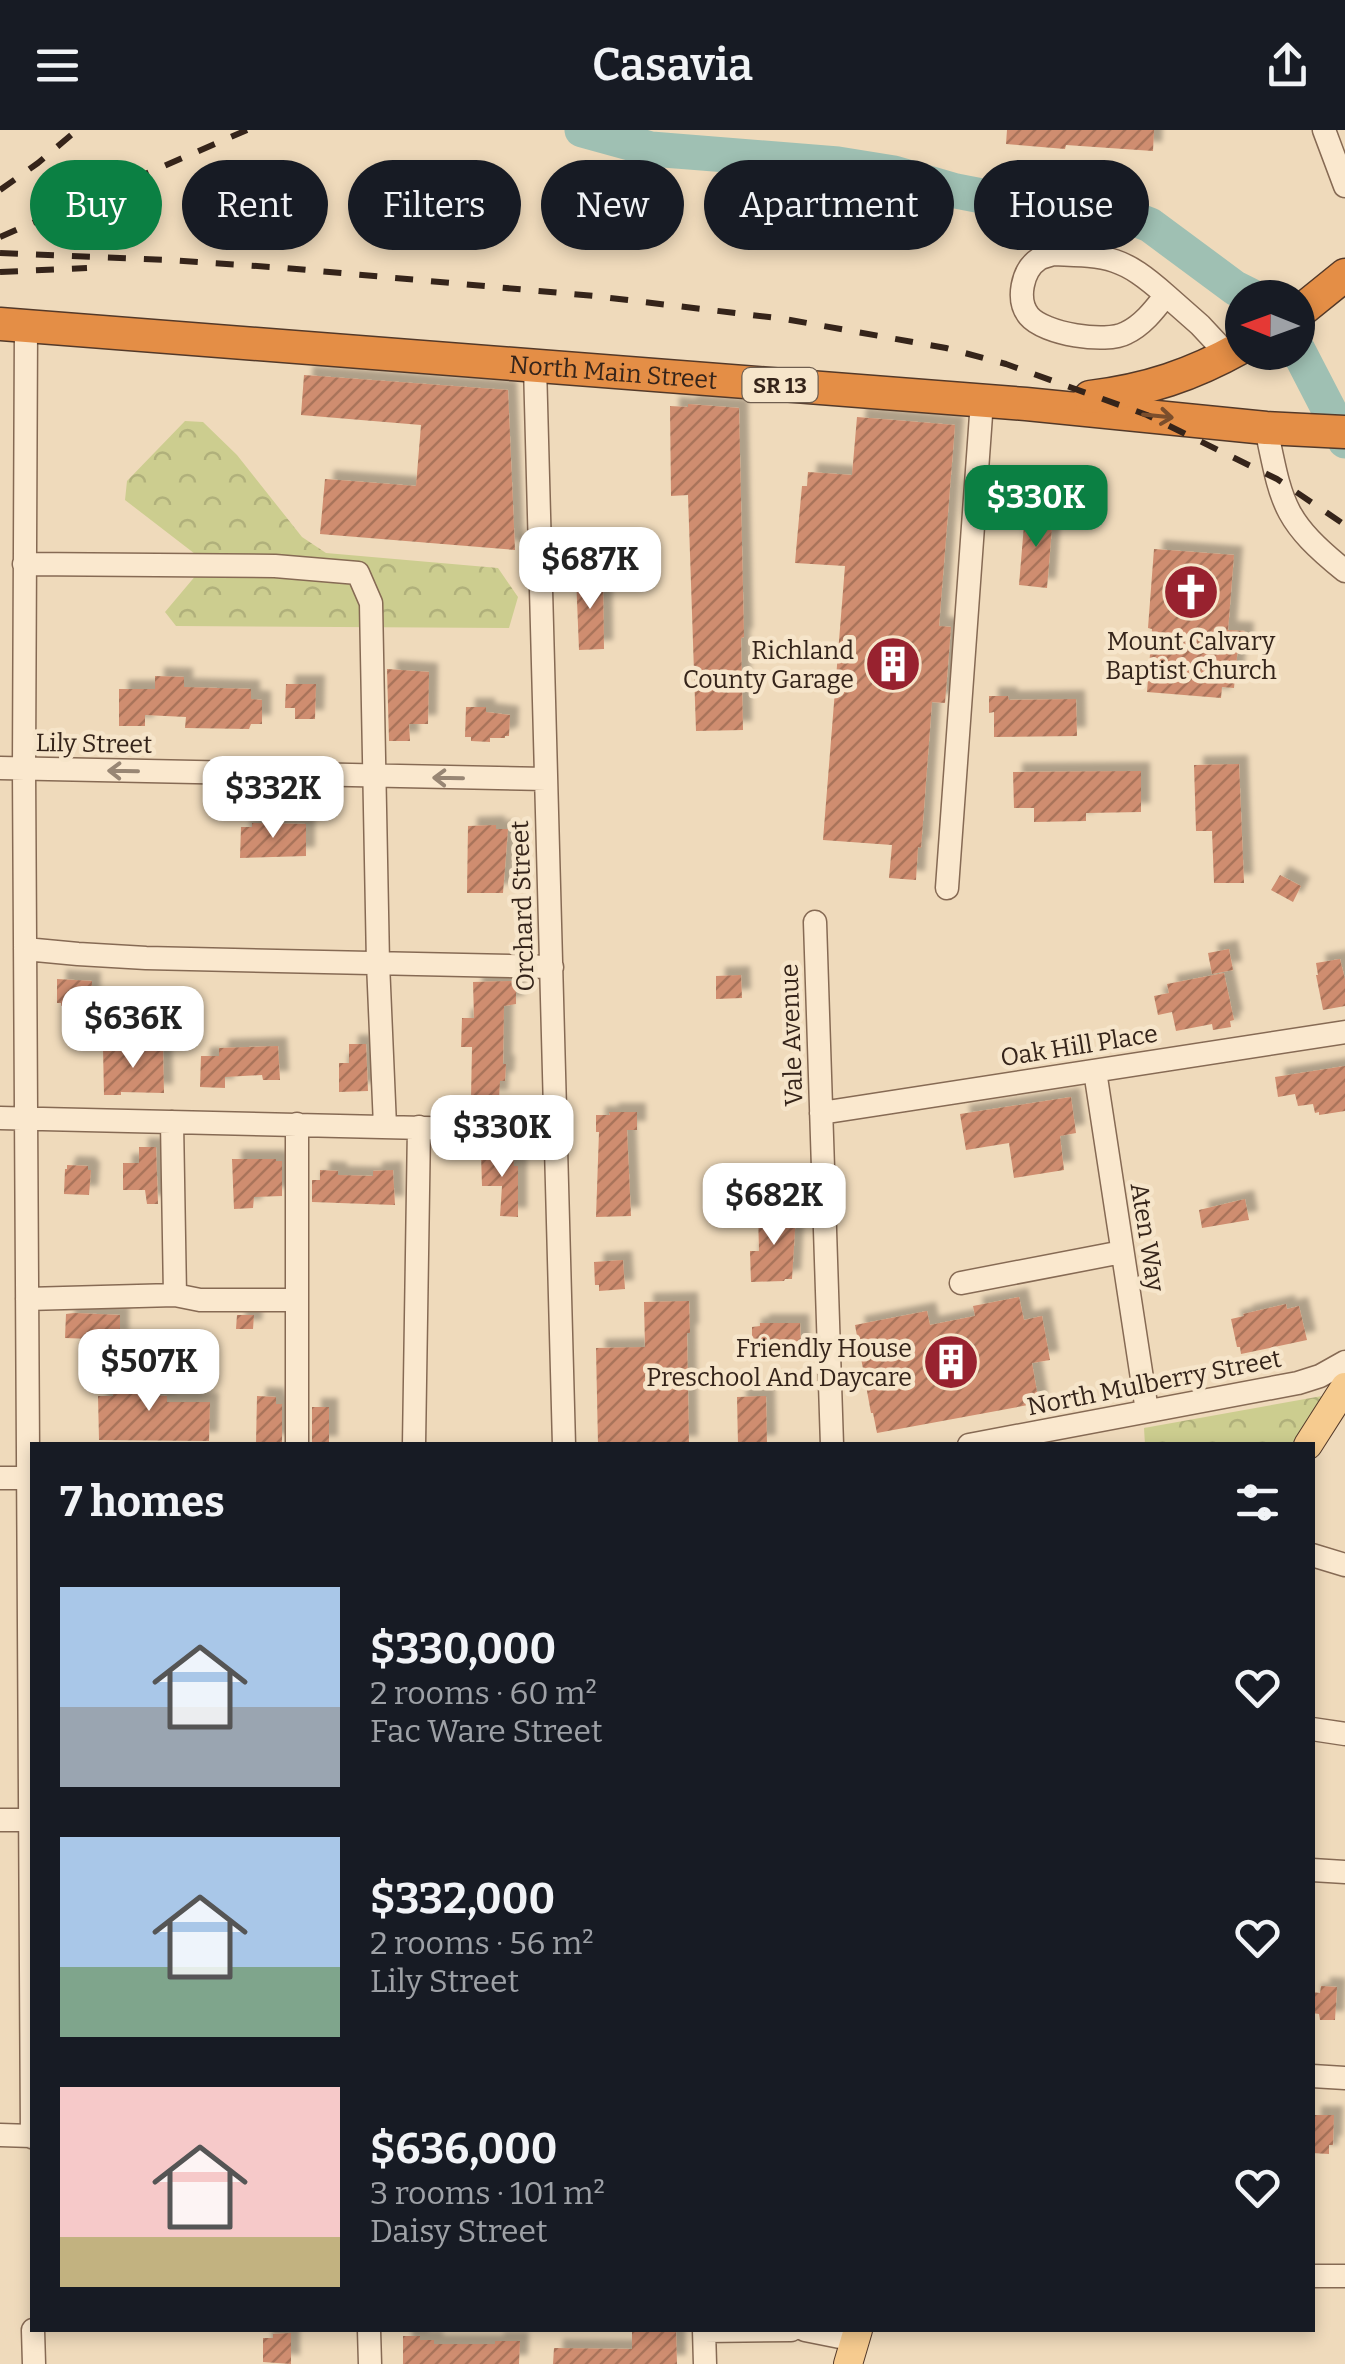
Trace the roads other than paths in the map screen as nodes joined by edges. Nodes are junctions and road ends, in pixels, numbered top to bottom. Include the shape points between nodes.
1 (1324, 130) edge
2 (1345, 186) edge
3 (1345, 275) edge
4 (1166, 296) junction
5 (1315, 300) edge
6 (13, 325) edge
7 (1225, 343) edge
8 (1225, 356) edge
9 (535, 366) junction
10 (982, 401) junction
11 (1026, 404) junction
12 (1266, 428) junction
13 (1331, 432) edge
14 (24, 564) junction
15 (1345, 571) edge
16 (12, 769) edge
17 (374, 776) junction
18 (546, 780) junction
19 (947, 888) dead end
20 (815, 922) dead end
21 (25, 948) junction
22 (378, 963) junction
23 (552, 966) junction
24 (1345, 1032) edge
25 (1095, 1071) junction
26 (821, 1112) junction
27 (0, 1118) edge
28 (26, 1119) junction
29 (172, 1122) junction
30 (297, 1124) junction
31 (385, 1126) junction
32 (419, 1127) junction
33 (556, 1131) junction
34 (1122, 1252) junction
35 (961, 1283) dead end
36 (176, 1296) junction
37 (27, 1299) junction
38 (297, 1300) junction
39 (1345, 1362) edge
40 (1345, 1387) edge
41 (1147, 1411) junction
42 (297, 1442) edge
43 (414, 1442) edge
44 (564, 1442) edge
45 (832, 1442) edge
46 (985, 1442) edge
47 (1310, 1442) edge
48 (0, 1478) edge
49 (30, 1478) edge
50 (1315, 1555) edge
51 (1345, 1565) edge
52 (1315, 1729) edge
53 (1345, 1734) edge
54 (0, 1820) edge
55 (30, 1820) edge
56 (1315, 1870) edge
57 (1345, 1872) edge
58 (1315, 2076) edge
59 (1345, 2078) edge
60 (0, 2135) edge
61 (30, 2136) edge
62 (1315, 2276) edge
63 (1345, 2276) edge
64 (34, 2332) edge
65 (370, 2332) edge
66 (704, 2332) edge
67 (812, 2332) edge
68 (854, 2345) edge
69 (34, 2364) edge
70 (370, 2364) edge
71 (704, 2364) edge

1 - 2 street
3 - 5 highway
4 - 4 street via 1122,262 1054,254 1033,264 1022,293 1031,318 1097,338 1130,332
4 - 7 street
6 - 9 highway, North Main Street / SR 13
6 - 14 street
8 - 11 highway, SR 13 via 1160,385
9 - 10 highway, North Main Street / SR 13
9 - 18 street, Orchard Street
10 - 11 highway, North Main Street / SR 13
10 - 19 street
11 -> 12 highway, North Main Street / SR 13
12 - 13 highway, North Main Street / SR 13
12 - 15 street via 1290,515
14 - 16 street
14 - 17 street via 358,573 372,602
17 -> 16 street, Lily Street
16 - 21 street
18 -> 17 street, Lily Street
17 - 22 street
18 - 23 street, Orchard Street
20 - 26 street, Vale Avenue
21 - 22 street
21 - 28 street
22 - 23 street
22 - 31 street
23 - 33 street, Orchard Street
24 - 25 street, Oak Hill Place
25 - 26 street, Oak Hill Place
25 - 34 street, Aten Way
26 - 45 street, Vale Avenue
27 - 28 street
28 - 29 street
28 - 37 street
29 - 30 street
29 - 36 street
30 - 31 street
30 - 38 street
31 - 32 street
32 - 33 street
32 - 43 street
33 - 44 street, Orchard Street
34 - 35 street
34 - 41 street, Aten Way
36 - 37 street
36 - 38 street
37 - 49 street
38 - 42 street
39 - 41 street, North Mulberry Street via 1298,1383
40 - 47 main road
41 - 46 street, North Mulberry Street
48 - 49 street
50 - 51 street
52 - 53 street
54 - 55 street
56 - 57 street
58 - 59 street
60 - 61 street
62 - 63 street
64 - 69 street
65 - 70 street
66 - 71 street
67 - 68 street

